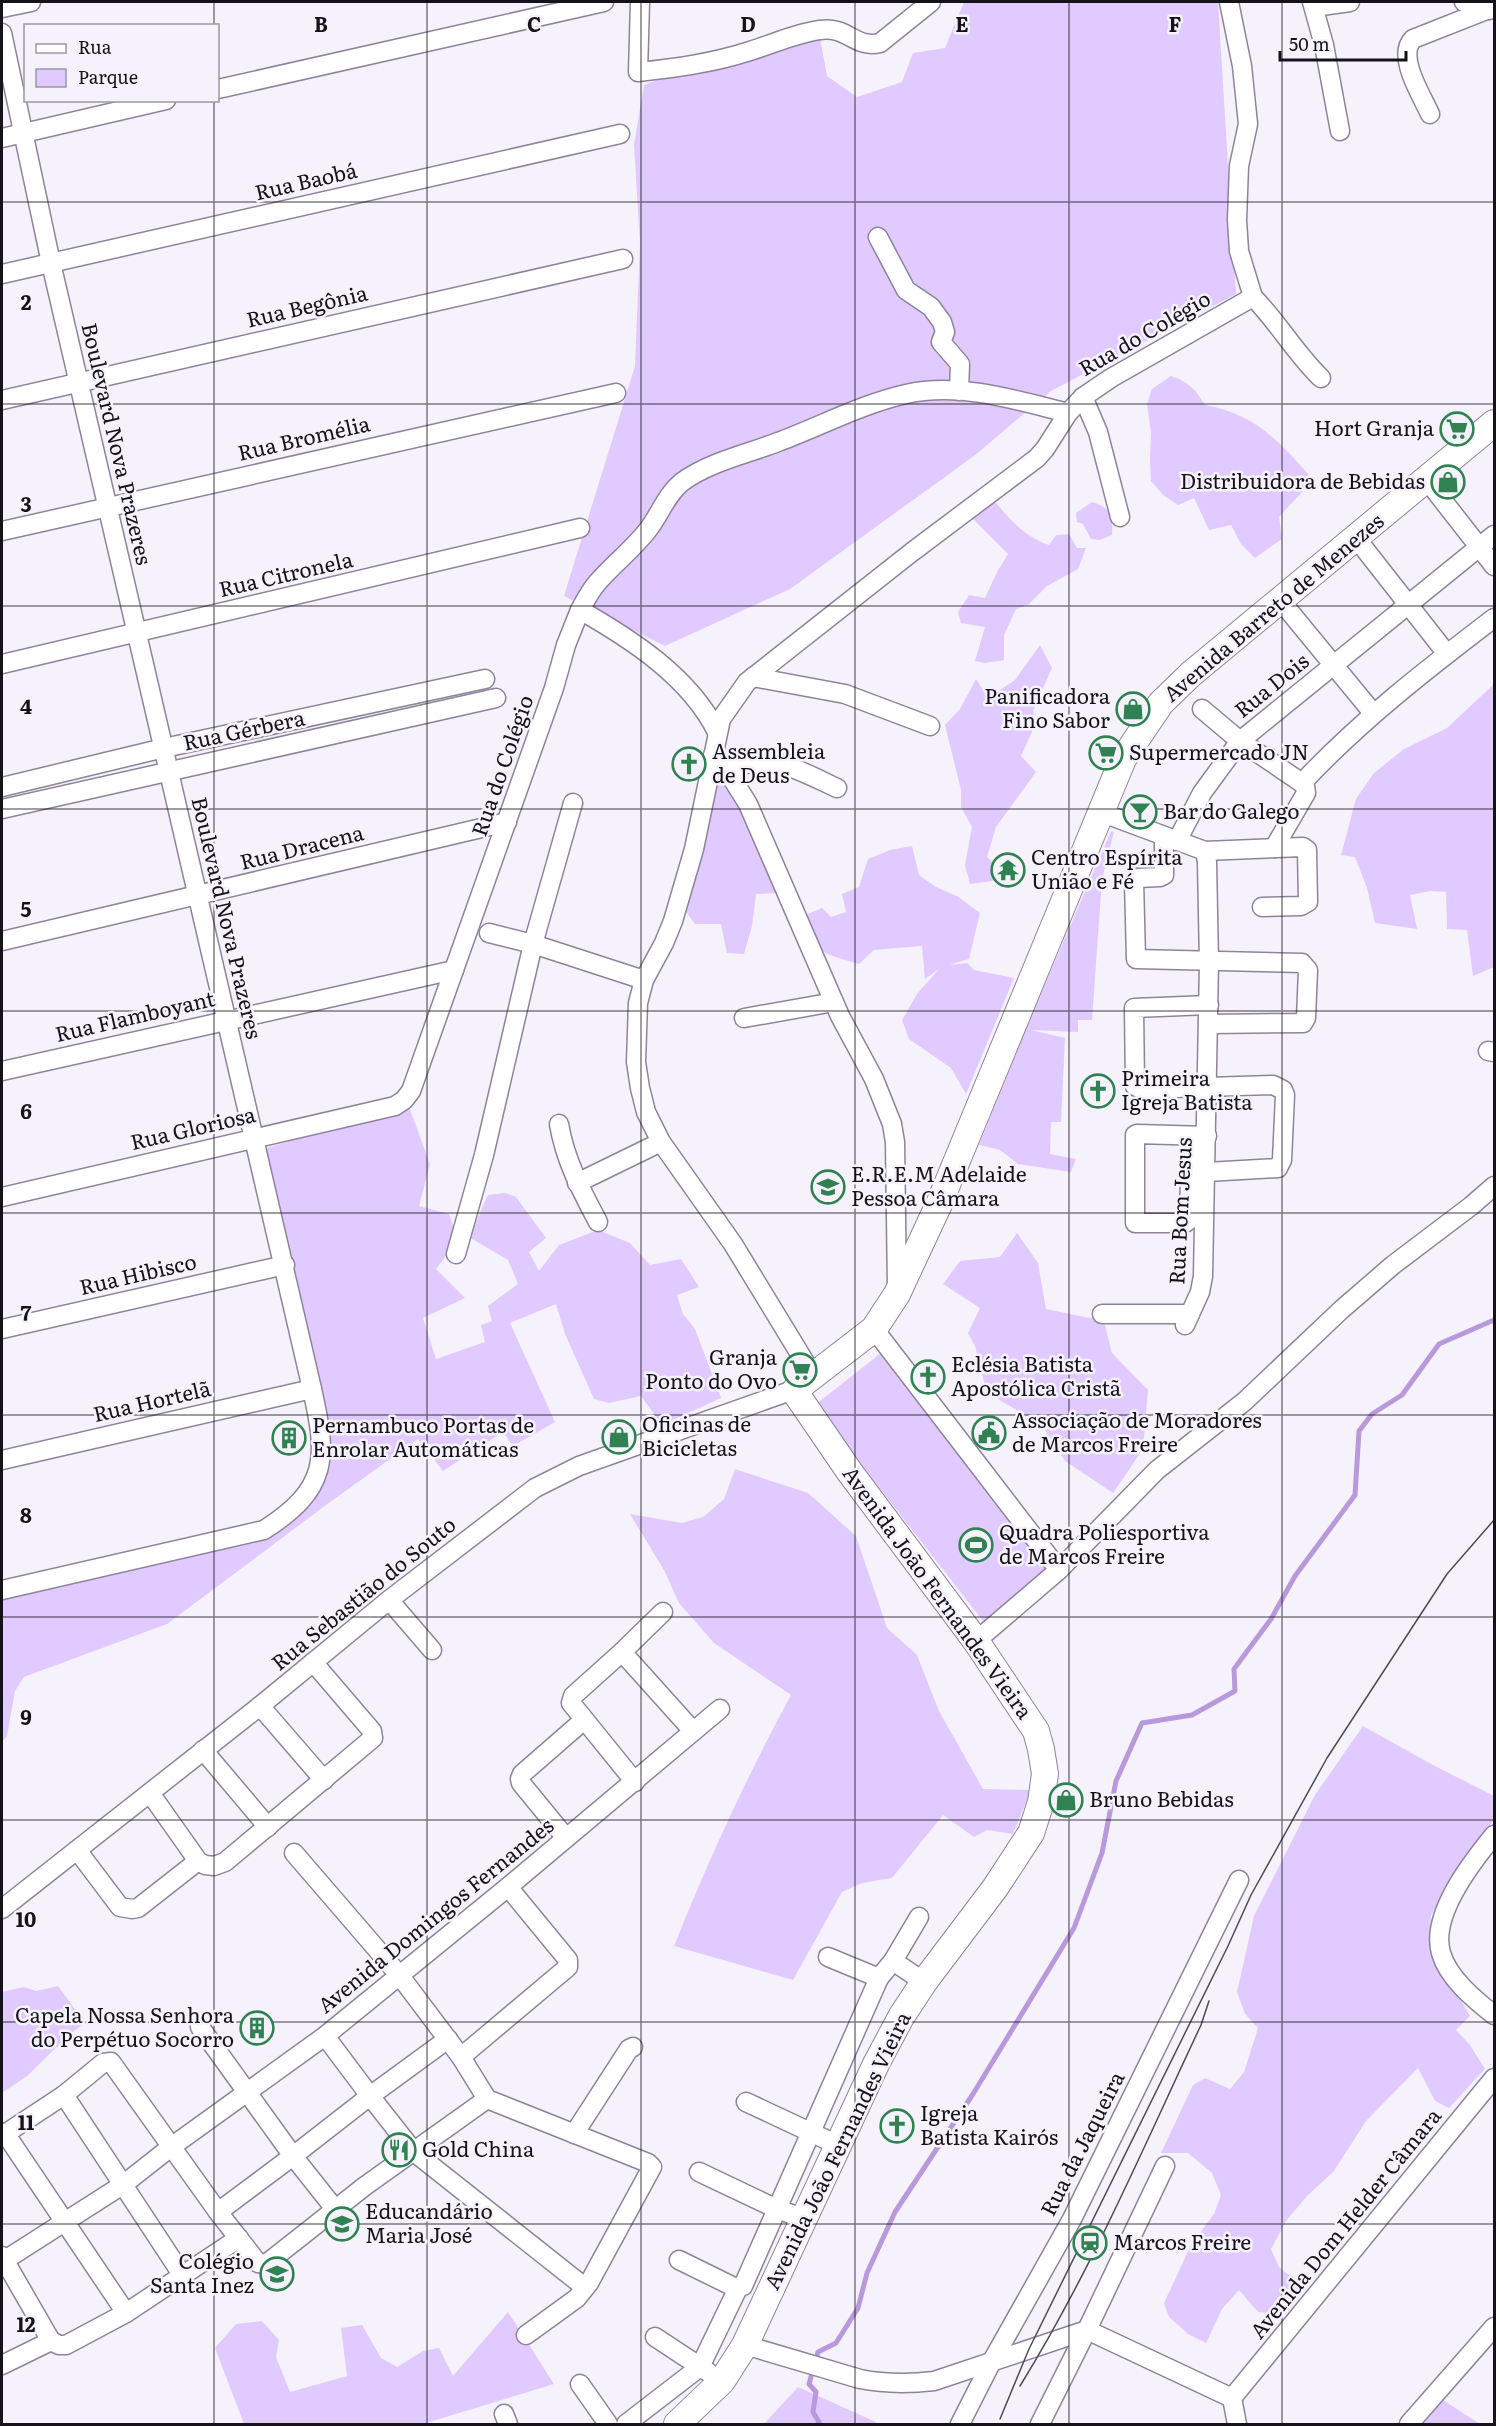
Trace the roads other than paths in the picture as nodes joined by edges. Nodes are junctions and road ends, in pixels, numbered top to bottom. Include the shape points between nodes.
1 (31, 2) edge
2 (604, 2) edge
3 (640, 2) edge
4 (931, 2) edge
5 (1229, 2) edge
6 (1350, 2) edge
7 (1464, 2) edge
8 (1313, 4) edge
9 (2, 8) edge
10 (1492, 9) edge
11 (2, 33) edge
12 (219, 89) edge
13 (157, 102) edge
14 (1430, 114) dead end
15 (1340, 131) dead end
16 (23, 133) junction
17 (620, 134) dead end
18 (2, 138) edge
19 (878, 237) dead end
20 (623, 259) dead end
21 (51, 263) junction
22 (2, 274) edge
23 (1253, 297) junction
24 (1321, 378) dead end
25 (79, 382) junction
26 (959, 391) junction
27 (616, 393) dead end
28 (1083, 397) junction
29 (2, 400) edge
30 (1068, 412) junction
31 (1494, 423) edge
32 (1426, 478) junction
33 (108, 506) junction
34 (1120, 517) dead end
35 (580, 528) dead end
36 (2, 531) edge
37 (1494, 535) edge
38 (1356, 538) junction
39 (1480, 547) junction
40 (1494, 566) edge
41 (1280, 600) junction
42 (1408, 605) junction
43 (580, 610) junction
44 (1494, 618) edge
45 (137, 633) junction
46 (1447, 654) junction
47 (2, 664) edge
48 (1334, 665) junction
49 (753, 677) junction
50 (485, 678) dead end
51 (496, 698) dead end
52 (1203, 709) dead end
53 (1373, 713) junction
54 (930, 726) dead end
55 (717, 732) junction
56 (1240, 741) junction
57 (164, 748) junction
58 (713, 755) junction
59 (169, 770) junction
60 (728, 772) junction
61 (1302, 783) junction
62 (2, 787) edge
63 (837, 788) dead end
64 (573, 803) dead end
65 (2, 809) edge
66 (1100, 812) junction
67 (507, 822) junction
68 (1170, 839) junction
69 (1274, 848) junction
70 (1205, 851) junction
71 (198, 897) junction
72 (1262, 907) dead end
73 (489, 933) dead end
74 (2, 941) edge
75 (533, 944) junction
76 (1209, 963) junction
77 (454, 970) junction
78 (644, 980) junction
79 (834, 1002) junction
80 (1209, 1014) junction
81 (744, 1018) dead end
82 (226, 1019) junction
83 (2, 1071) edge
84 (1208, 1086) junction
85 (394, 1106) joint
86 (559, 1124) dead end
87 (1199, 1136) junction
88 (254, 1137) junction
89 (661, 1142) junction
90 (1207, 1172) junction
91 (577, 1183) junction
92 (1494, 1186) edge
93 (2, 1197) edge
94 (598, 1222) dead end
95 (456, 1254) dead end
96 (285, 1265) junction
97 (897, 1294) junction
98 (1102, 1314) dead end
99 (2, 1329) edge
100 (874, 1329) junction
101 (805, 1383) junction
102 (312, 1389) junction
103 (2, 1460) edge
104 (1059, 1570) junction
105 (2, 1590) edge
106 (390, 1599) junction
107 (663, 1612) dead end
108 (976, 1641) junction
109 (432, 1650) dead end
110 (622, 1652) junction
111 (313, 1662) junction
112 (260, 1706) junction
113 (720, 1709) dead end
114 (584, 1720) junction
115 (693, 1731) junction
116 (203, 1750) junction
117 (324, 1780) junction
118 (635, 1782) junction
119 (150, 1793) junction
120 (268, 1827) junction
121 (1494, 1835) edge
122 (566, 1838) junction
123 (77, 1850) junction
124 (294, 1853) dead end
125 (198, 1861) junction
126 (1239, 1880) dead end
127 (508, 1887) junction
128 (2, 1909) edge
129 (919, 1917) dead end
130 (828, 1957) dead end
131 (893, 1961) junction
132 (400, 1976) junction
133 (879, 1978) junction
134 (924, 1982) junction
135 (1494, 2015) edge
136 (200, 2027) dead end
137 (325, 2036) junction
138 (448, 2039) junction
139 (633, 2047) dead end
140 (461, 2057) junction
141 (842, 2062) junction
142 (873, 2071) junction
143 (1494, 2078) edge
144 (247, 2094) junction
145 (64, 2095) junction
146 (370, 2096) junction
147 (487, 2100) junction
148 (746, 2102) dead end
149 (811, 2132) junction
150 (3, 2134) edge
151 (573, 2134) junction
152 (840, 2146) junction
153 (171, 2147) junction
154 (414, 2152) junction
155 (293, 2156) junction
156 (1165, 2166) dead end
157 (699, 2172) dead end
158 (124, 2184) junction
159 (335, 2209) junction
160 (777, 2209) junction
161 (218, 2211) junction
162 (805, 2219) junction
163 (65, 2223) junction
164 (238, 2238) junction
165 (2, 2259) edge
166 (679, 2260) dead end
167 (183, 2276) junction
168 (586, 2286) junction
169 (738, 2288) junction
170 (126, 2313) junction
171 (1494, 2327) edge
172 (1087, 2330) junction
173 (526, 2335) dead end
174 (655, 2337) dead end
175 (51, 2341) junction
176 (746, 2345) junction
177 (991, 2363) junction
178 (2, 2366) edge
179 (700, 2367) junction
180 (722, 2381) junction
181 (580, 2384) dead end
182 (1232, 2398) junction
183 (608, 2424) edge
184 (626, 2424) edge
185 (677, 2424) edge
186 (960, 2424) edge
187 (1040, 2424) edge
188 (1237, 2424) edge
189 (1409, 2424) edge

1 - 9 street
2 - 12 street
3 - 4 street via 638,72 713,62 823,29 847,33 863,44 880,43
5 - 23 street via 1248,123 1239,166 1239,251
6 - 8 street
7 - 10 street
8 - 15 street
10 - 14 street via 1409,43 1411,73
11 - 16 street, Boulevard Nova Prazeres
13 - 16 street
16 - 18 street
16 - 21 street, Boulevard Nova Prazeres
17 - 21 street, Rua Baobá
19 - 26 street via 906,291 931,307 942,322 945,332 941,342 960,364
20 - 25 street, Rua Begônia
21 - 22 street, Rua Baobá
21 - 25 street, Boulevard Nova Prazeres
23 - 24 street via 1301,359
23 - 28 street, Rua do Colégio
25 - 29 street, Rua Begônia
25 - 33 street, Boulevard Nova Prazeres
26 - 30 street, Rua do Colégio
26 - 43 street, Rua do Colégio via 923,391 868,405 707,468 681,482 650,527 596,584
27 - 33 street, Rua Bromélia
28 - 30 street, Rua do Colégio
28 - 34 street via 1098,432
30 - 49 street, Rua do Colégio via 1036,458
31 - 32 main road, Avenida Barreto de Menezes
32 - 38 main road, Avenida Barreto de Menezes
32 - 39 street
33 - 36 street, Rua Bromélia
33 - 45 street, Boulevard Nova Prazeres
35 - 45 street, Rua Citronela
37 - 39 street, Rua Dois
38 - 41 main road, Avenida Barreto de Menezes
38 - 42 street
39 - 40 street
39 - 42 street, Rua Dois
41 - 48 street, Rua Dois
41 - 66 main road, Avenida Barreto de Menezes via 1226,643 1161,704 1123,759
42 - 46 street
42 - 48 street, Rua Dois
43 - 55 street via 652,658 698,703
43 - 67 street, Rua do Colégio
44 - 46 street
45 - 47 street, Rua Citronela
45 - 57 street, Boulevard Nova Prazeres
46 - 53 street
48 - 53 street, Rua Dois
48 - 56 street, Rua Dois
49 - 54 street via 845,694
49 - 55 street, Rua do Colégio via 730,703
50 - 57 street, Rua Gérbera
51 - 59 street, Rua Gérbera
52 - 56 street
53 - 61 street
55 - 58 street, Rua do Colégio
56 - 61 street, Rua Dois
56 - 68 street
57 - 59 street, Boulevard Nova Prazeres
57 - 62 street, Rua Gérbera
58 - 60 street
58 - 78 street, Rua do Colégio via 694,849 673,921
59 - 65 street, Rua Gérbera
59 - 71 street, Boulevard Nova Prazeres
60 - 63 street via 739,764 781,763
60 - 79 street via 748,804
61 - 69 street via 1306,793
64 - 75 street
66 - 68 street
66 - 97 main road, Avenida Barreto de Menezes via 939,1204
67 - 71 street, Rua Dracena
67 - 77 street, Rua do Colégio
68 - 70 street
68 - 76 street via 1164,875 1134,881 1135,957 1139,961
69 - 70 street
69 - 72 street via 1307,850 1308,902 1301,906
70 - 76 street, Rua Bom Jesus
71 - 74 street, Rua Dracena
71 - 82 street, Boulevard Nova Prazeres
73 - 75 street
75 - 78 street
75 - 95 street via 484,1155
76 - 80 street, Rua Bom Jesus
76 - 80 street via 1302,963 1308,970 1303,1023
77 - 82 street, Rua Flamboyant
77 - 85 street, Rua do Colégio via 411,1091
78 - 89 street, Rua do Colégio via 638,1004 636,1062 646,1112
79 - 81 street
79 - 97 street via 892,1124
80 - 84 street, Rua Bom Jesus
80 - 84 street via 1133,1010 1135,1086
82 - 83 street, Rua Flamboyant
82 - 88 street, Boulevard Nova Prazeres
84 - 87 street, Rua Bom Jesus
84 - 90 street via 1273,1085 1285,1095 1282,1160 1278,1168
85 - 88 street, Rua Gloriosa
86 - 91 street
87 - 87 street via 1135,1135 1135,1223 1189,1220
87 - 90 street, Rua Bom Jesus
88 - 93 street, Rua Gloriosa
88 - 96 street, Boulevard Nova Prazeres
89 - 91 street
89 - 101 street, Rua do Colégio via 733,1244
90 - 98 street, Rua Bom Jesus via 1203,1276 1188,1319
91 - 94 street
92 - 104 street via 1393,1265 1245,1401 1157,1470
96 - 99 street, Rua Hibisco
96 - 102 street, Boulevard Nova Prazeres
97 - 100 main road, Avenida Barreto de Menezes
100 - 101 main road, Avenida Barreto de Menezes
100 - 104 street
101 - 106 street, Rua Sebastião do Souto via 555,1476
101 - 108 main road, Avenida João Fernandes Vieira via 797,1395
102 - 103 street, Rua Hortelã
102 - 105 street, Boulevard Nova Prazeres via 320,1425 316,1481 281,1519 264,1530
104 - 108 street
106 - 109 street
106 - 111 street, Rua Sebastião do Souto
107 - 110 street
108 - 134 main road, Avenida João Fernandes Vieira via 1036,1731 1045,1774 1041,1802 1031,1833
110 - 114 street via 573,1696 572,1706
110 - 115 street
111 - 112 street, Rua Sebastião do Souto
111 - 117 street via 373,1734 371,1741
112 - 116 street, Rua Sebastião do Souto
112 - 117 street
113 - 115 street, Avenida Domingos Fernandes
114 - 118 street
114 - 122 street via 520,1779
115 - 118 street, Avenida Domingos Fernandes
116 - 119 street, Rua Sebastião do Souto
116 - 120 street
117 - 120 street
118 - 122 street, Avenida Domingos Fernandes
119 - 123 street, Rua Sebastião do Souto
119 - 125 street
120 - 125 street via 220,1864 205,1865
121 - 135 street via 1460,1881 1439,1935 1441,1953 1451,1973
122 - 127 street, Avenida Domingos Fernandes
123 - 125 street via 120,1907 126,1909 138,1908
123 - 128 street, Rua Sebastião do Souto
124 - 132 street
126 - 177 street, Rua da Jaqueira via 1072,2218
127 - 132 street, Avenida Domingos Fernandes
127 - 140 street via 569,1964 565,1972
129 - 131 street
130 - 133 street
131 - 133 street
131 - 134 street
132 - 137 street, Avenida Domingos Fernandes
132 - 138 street
133 - 141 street
134 - 142 main road, Avenida João Fernandes Vieira
136 - 144 street
137 - 144 street, Avenida Domingos Fernandes
137 - 146 street
138 - 140 street
138 - 146 street
139 - 151 street
140 - 147 street
141 - 142 street
141 - 149 street
142 - 152 main road, Avenida João Fernandes Vieira
143 - 182 street, Avenida Dom Helder Câmara
144 - 153 street, Avenida Domingos Fernandes
144 - 155 street
145 - 150 street
145 - 153 street via 104,2063 111,2062
145 - 158 street
146 - 154 street
146 - 155 street
147 - 151 street
147 - 154 street
148 - 149 street
149 - 152 street
149 - 160 street
150 - 163 street
151 - 168 street via 652,2167
152 - 162 main road, Avenida João Fernandes Vieira
153 - 158 street, Avenida Domingos Fernandes
153 - 161 street
154 - 159 street
154 - 168 street
155 - 159 street
155 - 161 street
156 - 172 street
157 - 160 street
158 - 163 street, Avenida Domingos Fernandes
158 - 167 street
159 - 164 street via 262,2264
160 - 162 street
160 - 169 street via 745,2281
161 - 164 street
162 - 176 main road, Avenida João Fernandes Vieira
163 - 165 street, Avenida Domingos Fernandes
163 - 170 street
164 - 167 street
165 - 175 street
166 - 169 street
167 - 170 street
168 - 173 street via 577,2298
169 - 179 street
170 - 175 street via 72,2344
171 - 189 street
172 - 177 street
172 - 182 street
172 - 187 street
174 - 179 street
175 - 178 street
176 - 177 street via 879,2383 934,2381
176 - 180 main road, Avenida João Fernandes Vieira
177 - 186 street, Rua da Jaqueira
179 - 180 street
179 - 184 street
180 - 185 main road, Avenida João Fernandes Vieira
181 - 183 street
182 - 188 street

